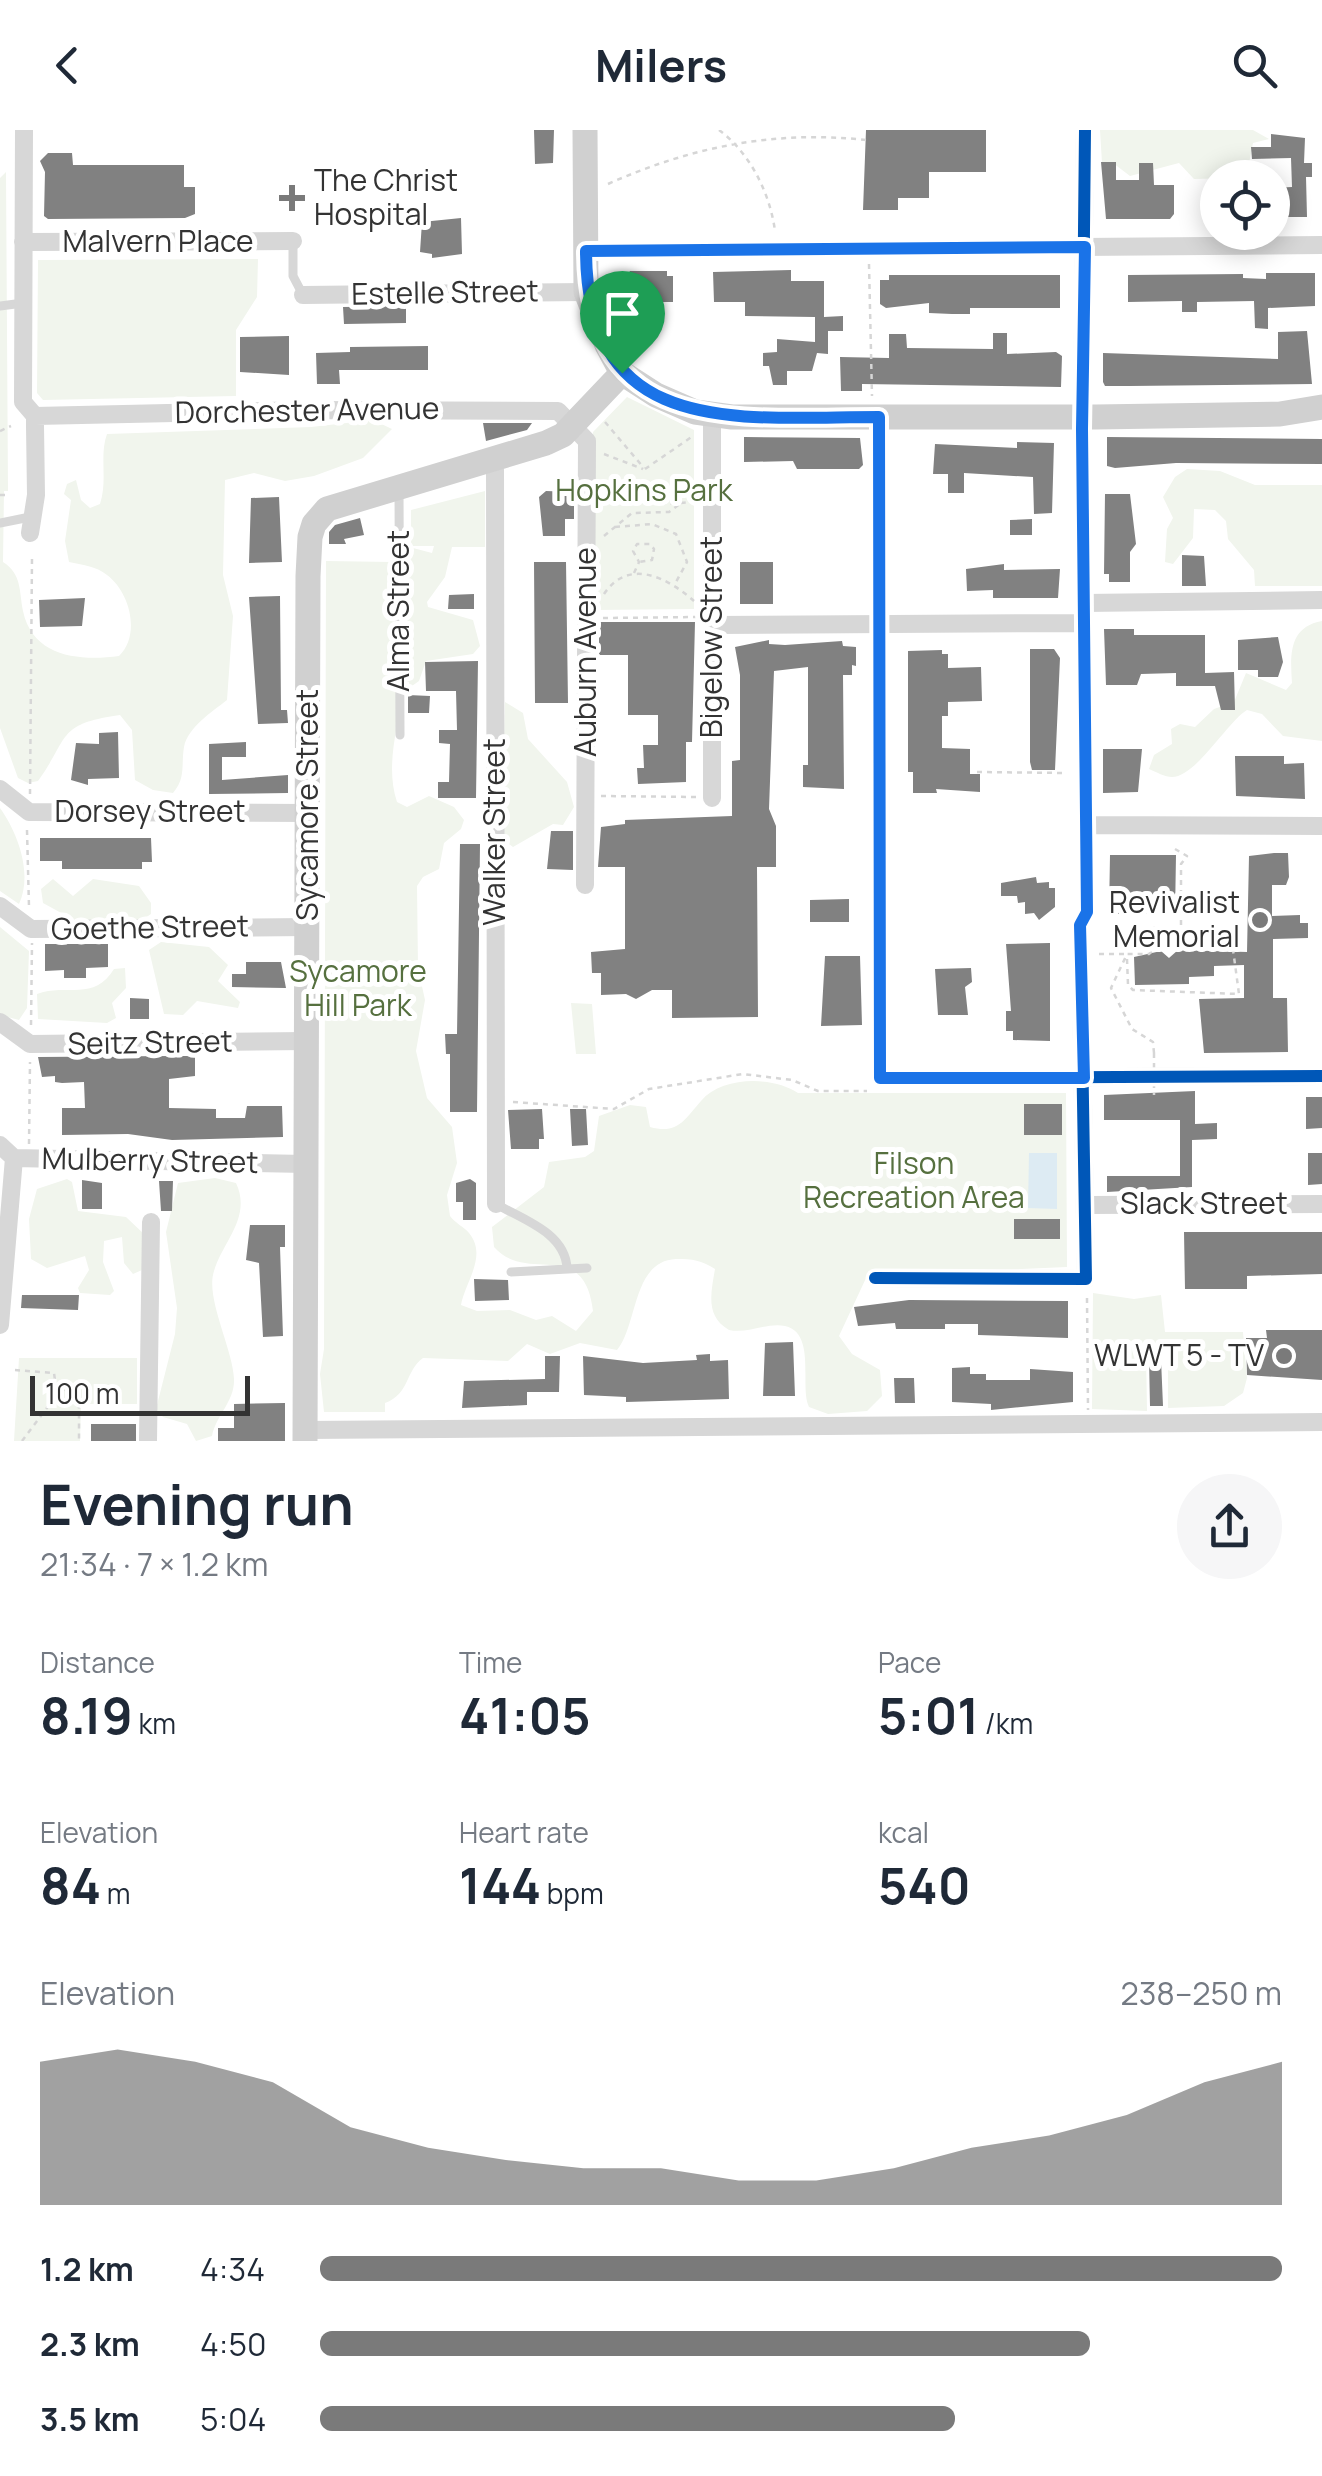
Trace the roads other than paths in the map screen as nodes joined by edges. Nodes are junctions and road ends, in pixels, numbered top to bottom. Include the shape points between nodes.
1 (24, 130) edge
2 (585, 130) edge
3 (1085, 130) edge
4 (293, 241) joint
5 (22, 242) junction
6 (1322, 245) edge
7 (1085, 247) junction
8 (586, 251) junction
9 (586, 292) junction
10 (303, 295) joint
11 (22, 303) junction
12 (0, 306) edge
13 (622, 373) junction
14 (1322, 408) edge
15 (876, 410) junction
16 (34, 416) junction
17 (1082, 416) junction
18 (706, 424) junction
19 (571, 427) junction
20 (495, 460) junction
21 (399, 486) junction
22 (0, 523) edge
23 (30, 525) joint
24 (1322, 600) edge
25 (1084, 603) junction
26 (706, 621) junction
27 (1084, 623) junction
28 (881, 626) junction
29 (400, 735) dead end
30 (0, 789) edge
31 (705, 798) road end
32 (308, 812) junction
33 (1086, 825) junction
34 (1322, 826) edge
35 (585, 885) dead end
36 (0, 906) edge
37 (308, 926) junction
38 (0, 1022) edge
39 (308, 1041) junction
40 (1322, 1076) edge
41 (1084, 1078) junction
42 (4, 1158) edge
43 (306, 1164) junction
44 (496, 1204) joint
45 (1322, 1204) edge
46 (1086, 1205) junction
47 (151, 1222) dead end
48 (567, 1268) junction
49 (587, 1268) dead end
50 (511, 1272) dead end
51 (875, 1278) dead end
52 (1, 1279) edge
53 (0, 1325) edge
54 (1322, 1422) edge
55 (305, 1435) edge
56 (397, 1435) edge
57 (148, 1441) edge

1 - 5 street
2 - 8 main road
3 - 7 street
4 - 5 street, Malvern Place
4 - 10 lane via 293,276
5 - 11 street
6 - 7 street
7 - 8 street
7 - 17 street
8 - 9 main road
9 - 10 street, Estelle Street
9 - 13 main road
11 - 12 lane
11 - 16 street via 23,402
13 - 18 main road
13 - 19 main road, Sycamore Street
14 - 17 main road
15 - 17 main road
15 - 18 main road
15 - 28 street
16 - 19 street, Dorchester Avenue via 137,421 550,408
16 - 23 street
17 - 25 street
18 - 26 street, Bigelow Street
19 - 20 main road, Sycamore Street via 546,444
19 - 35 street, Auburn Avenue via 587,441
20 - 21 main road, Sycamore Street
20 - 44 street, Walker Street
21 - 29 lane, Alma Street
21 - 32 main road, Sycamore Street via 327,509 310,537
22 - 23 lane
24 - 25 street
25 - 27 street
26 - 28 street
26 - 31 street, Bigelow Street
27 - 28 street
27 - 33 street
28 - 41 street via 874,1084
30 - 32 street, Dorsey Street via 28,812
32 - 37 main road, Sycamore Street
33 - 34 street
33 - 41 street via 1087,912 1080,925
36 - 37 street, Goethe Street via 31,929
37 - 39 main road, Sycamore Street
38 - 39 street, Seitz Street via 30,1044
39 - 43 main road, Sycamore Street
40 - 41 street
41 - 46 street
42 - 43 street, Mulberry Street
42 - 52 street
43 - 55 main road, Sycamore Street
44 - 48 lane via 556,1241
45 - 46 street, Slack Street
46 - 51 street via 1086,1286
47 - 57 street
48 - 49 lane
48 - 50 lane
52 - 53 street
54 - 56 street
55 - 56 street

